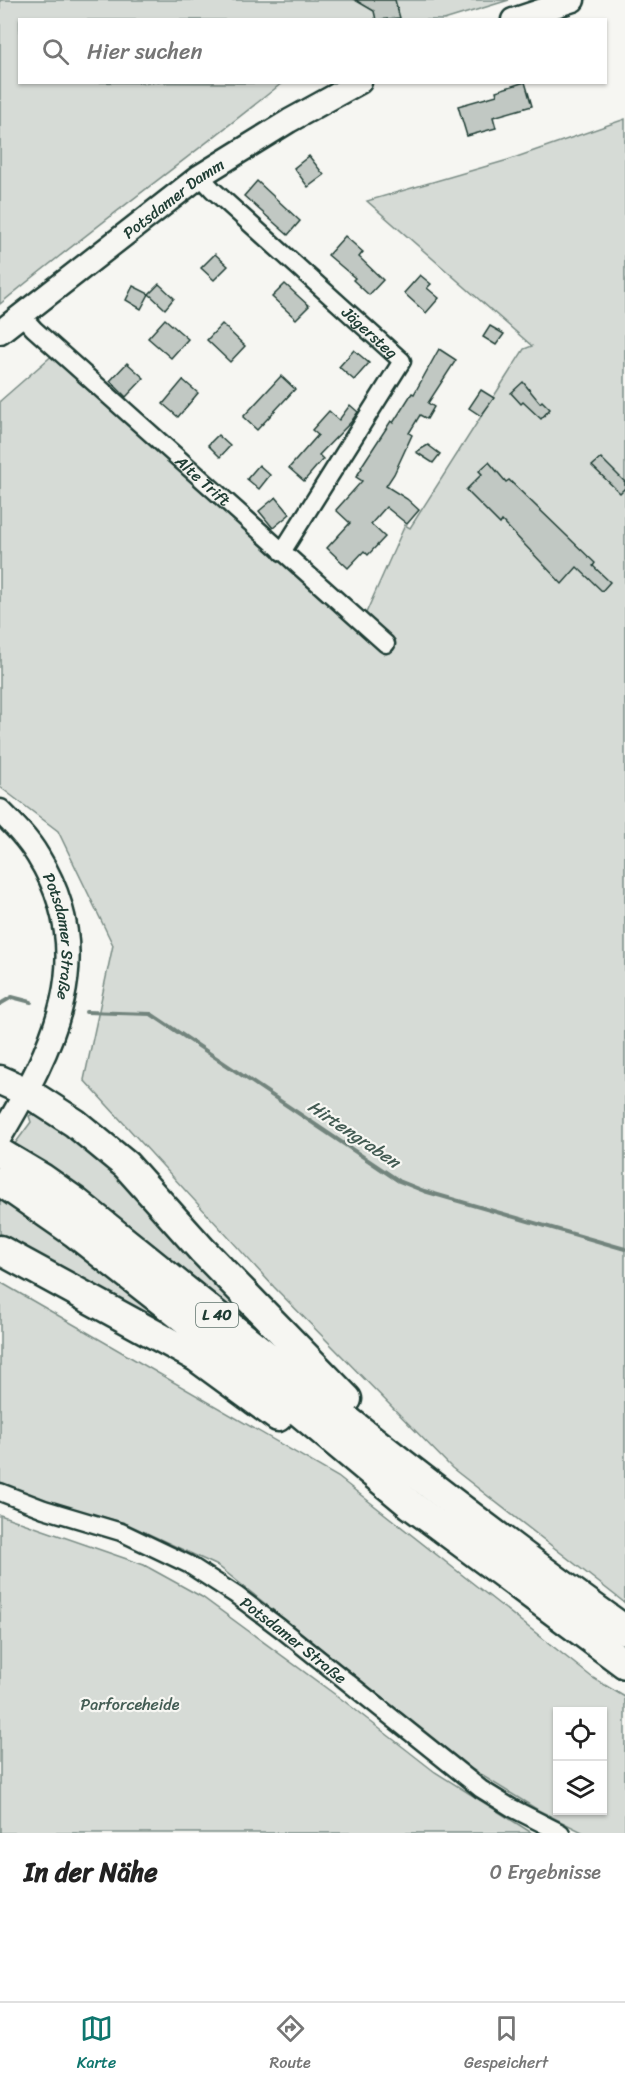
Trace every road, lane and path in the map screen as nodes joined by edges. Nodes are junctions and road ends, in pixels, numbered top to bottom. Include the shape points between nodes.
1 (573, 0) edge
2 (519, 18) edge
3 (356, 84) edge
4 (200, 176) junction
5 (21, 315) junction
6 (0, 332) edge
7 (282, 552) junction
8 (386, 644) dead end
9 (0, 811) edge
10 (0, 1080) edge
11 (27, 1092) junction
12 (2, 1139) edge
13 (0, 1181) edge
14 (0, 1250) edge
15 (0, 1492) edge
16 (420, 1495) junction
17 (625, 1630) edge
18 (625, 1664) edge
19 (561, 1833) edge

1 - 2 street
3 - 4 street, Potsdamer Damm
4 - 5 street, Potsdamer Damm
4 - 7 street, Jägersteg via 402,361
5 - 6 street, Potsdamer Damm
5 - 7 street, Alte Trift
7 - 8 street, Alte Trift
9 - 11 street, Potsdamer Straße via 46,869 60,901 66,935 64,999 51,1041
10 - 11 highway
11 - 12 street, Potsdamer Straße
11 - 16 highway via 75,1123 126,1165 202,1250 393,1445
12 - 16 highway, L 40 via 42,1178 76,1202
13 - 16 highway, L 40 via 75,1233 242,1364
14 - 16 highway via 196,1357 378,1490
15 - 19 street, Potsdamer Straße via 121,1532 188,1564 280,1628 481,1789
16 - 17 highway, L 40 via 532,1564
16 - 18 highway, L 40

